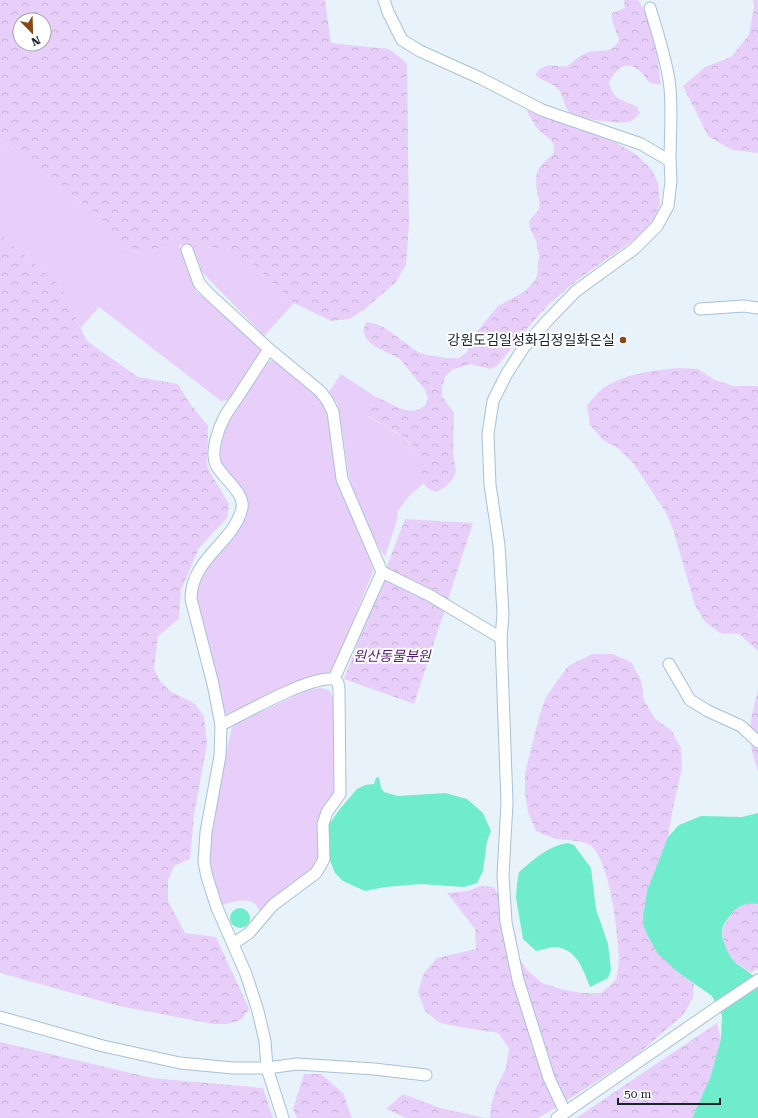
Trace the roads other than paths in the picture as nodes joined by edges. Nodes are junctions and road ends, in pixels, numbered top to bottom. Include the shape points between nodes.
1 (384, 0) edge
2 (650, 8) dead end
3 (670, 161) junction
4 (187, 250) dead end
5 (758, 308) edge
6 (700, 309) dead end
7 (269, 349) junction
8 (382, 572) junction
9 (502, 638) junction
10 (669, 664) dead end
11 (334, 679) junction
12 (221, 725) junction
13 (758, 742) edge
14 (233, 944) junction
15 (758, 980) edge
16 (0, 1017) edge
17 (267, 1068) junction
18 (426, 1075) dead end
19 (561, 1115) edge
20 (283, 1118) edge

1 - 3 street via 402,40 420,51 542,110 641,144
2 - 3 street via 669,80
3 - 9 street via 668,206 657,226 634,249 576,291 547,321 524,347 493,401 488,434 489,478 500,545
4 - 7 street via 199,283
5 - 6 street via 744,306
7 - 8 street via 320,391 327,400 333,412 342,479
7 - 12 street via 224,418 216,440 216,465 240,496 240,513 200,568 191,590
8 - 9 street via 429,595
8 - 11 street
9 - 19 street via 507,802 503,875 506,922 518,980
10 - 13 street via 690,700 741,726
11 - 12 street via 326,678 303,685
11 - 14 street via 339,689 340,794 322,824 324,859 316,872 273,905 249,933
12 - 14 street via 220,756 206,832 204,862 217,908
14 - 17 street via 258,1011 265,1041
15 - 19 street
16 - 17 street via 103,1046 180,1063
17 - 18 street via 297,1064
17 - 20 street

